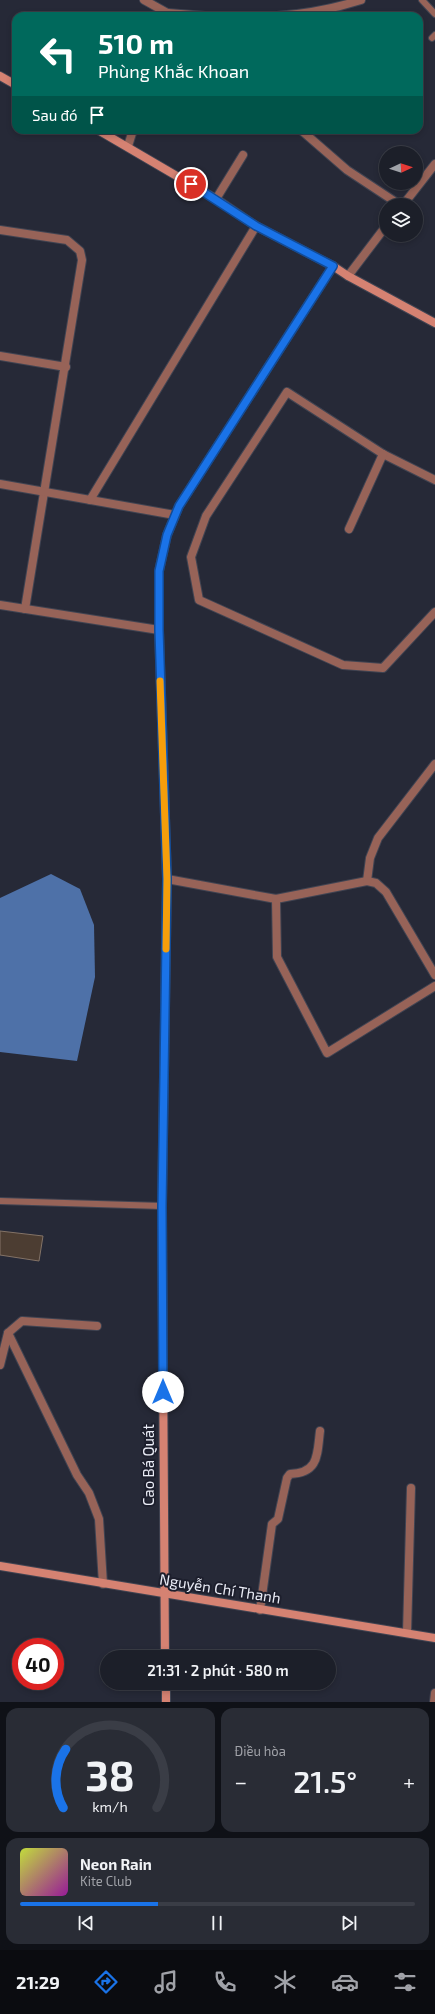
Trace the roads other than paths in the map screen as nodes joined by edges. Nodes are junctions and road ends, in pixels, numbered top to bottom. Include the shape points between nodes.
1 (144, 0) edge
2 (361, 0) edge
3 (422, 0) edge
4 (164, 12) edge
5 (315, 12) edge
6 (435, 14) edge
7 (0, 76) edge
8 (12, 83) edge
9 (106, 134) edge
10 (132, 134) edge
11 (306, 134) edge
12 (128, 146) junction
13 (243, 156) dead end
14 (435, 164) edge
15 (389, 198) edge
16 (408, 198) edge
17 (216, 199) junction
18 (256, 226) junction
19 (0, 230) edge
20 (379, 235) edge
21 (333, 266) junction
22 (348, 276) junction
23 (435, 323) edge
24 (0, 356) edge
25 (66, 367) junction
26 (383, 454) junction
27 (435, 480) edge
28 (0, 484) edge
29 (45, 492) junction
30 (90, 500) junction
31 (175, 515) junction
32 (349, 529) dead end
33 (0, 605) edge
34 (25, 609) junction
35 (435, 612) edge
36 (159, 630) junction
37 (435, 764) edge
38 (167, 879) junction
39 (368, 881) junction
40 (276, 899) junction
41 (435, 975) edge
42 (435, 986) edge
43 (0, 1201) edge
44 (162, 1206) junction
45 (96, 1326) dead end
46 (8, 1333) junction
47 (0, 1365) edge
48 (320, 1431) dead end
49 (411, 1488) dead end
50 (0, 1566) edge
51 (103, 1584) junction
52 (163, 1594) junction
53 (260, 1610) junction
54 (408, 1633) junction
55 (435, 1638) edge
56 (165, 1650) edge
57 (166, 1690) edge
58 (435, 1693) edge
59 (166, 1702) edge
60 (434, 1702) edge

1 - 4 street
2 - 5 street
3 - 6 lane
7 - 8 street
9 - 12 street
10 - 12 street
11 - 15 street via 347,170
12 - 17 street
13 - 17 street
14 - 16 street
17 - 18 street
18 - 21 street
18 - 30 street
19 - 25 street via 67,240 80,251 82,260
20 - 22 street
21 - 22 street
21 - 31 street, Cao Bá Quát
22 - 23 street
24 - 25 street
25 - 29 street
26 - 27 street
26 - 32 street
26 - 35 street via 288,392 206,516 191,557 199,600 343,665 384,668
28 - 29 street
29 - 30 street
29 - 34 street
30 - 31 street
31 - 36 street, Cao Bá Quát via 167,535 159,571
33 - 34 street
34 - 36 street
36 - 38 street, Cao Bá Quát
37 - 39 street via 378,838 370,858
38 - 40 street
38 - 44 street, Cao Bá Quát
39 - 40 street
39 - 41 street via 386,892
40 - 42 street via 277,958 327,1053
43 - 44 lane
44 - 52 street, Cao Bá Quát
45 - 46 street via 22,1321
46 - 47 street
46 - 51 street via 76,1475 92,1500 99,1519
48 - 53 street via 315,1463 307,1471 290,1474 287,1478 278,1519 272,1524
49 - 54 street
50 - 51 street, Nguyễn Chí Thanh
51 - 52 street, Nguyễn Chí Thanh
52 - 53 street, Nguyễn Chí Thanh
52 - 56 street, Cao Bá Quát
53 - 54 street, Nguyễn Chí Thanh
54 - 55 street, Nguyễn Chí Thanh
57 - 59 street
58 - 60 street

